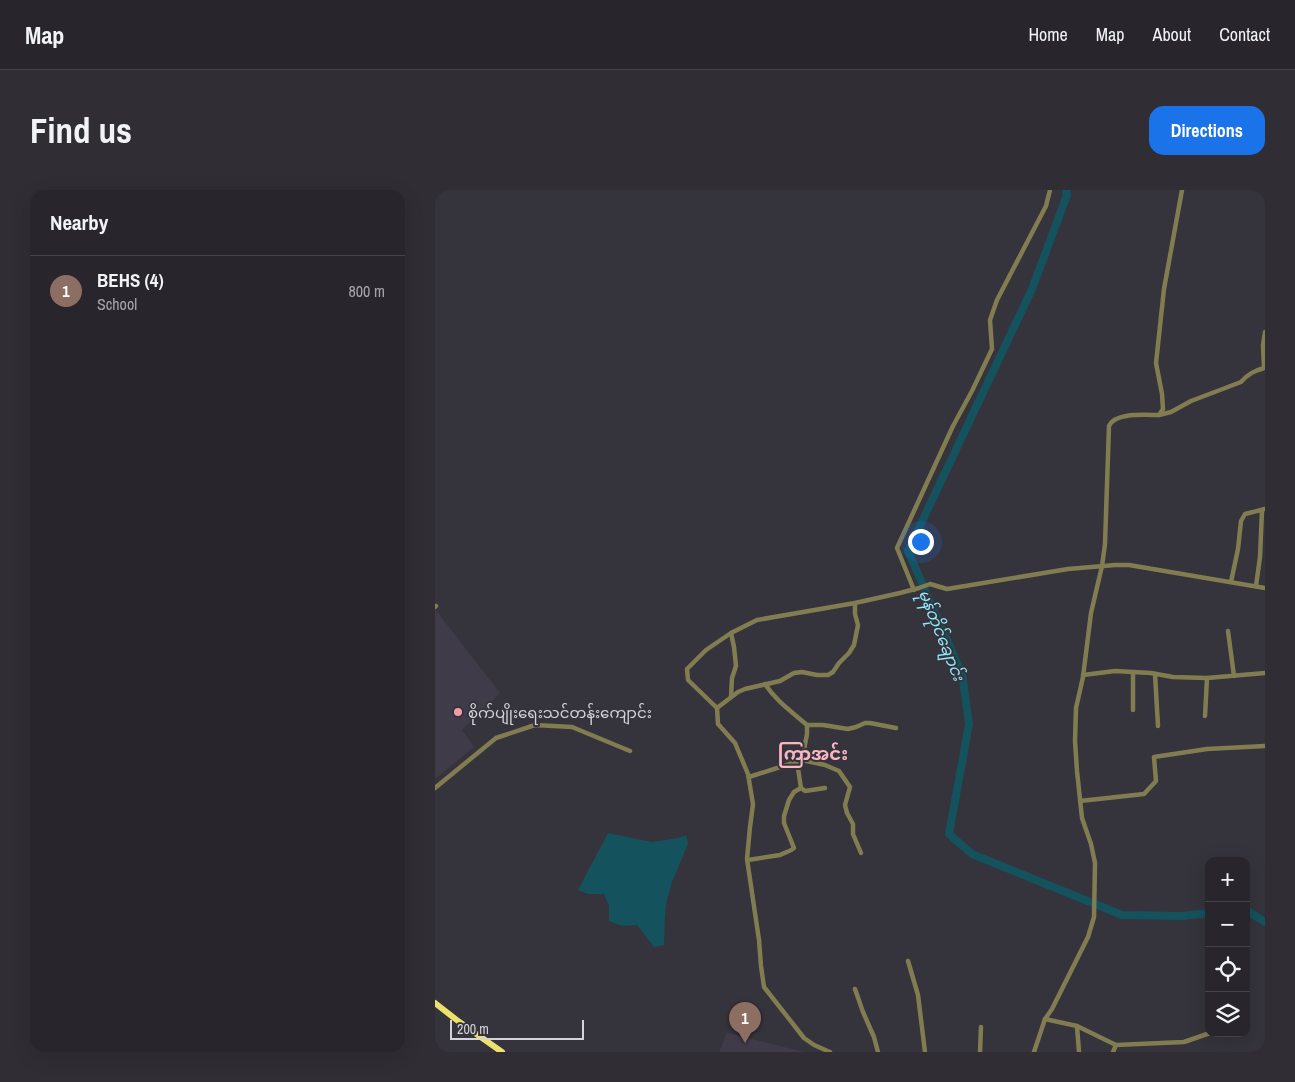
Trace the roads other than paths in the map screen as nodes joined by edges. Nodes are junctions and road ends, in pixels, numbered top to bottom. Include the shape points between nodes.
1 (1050, 190) edge
2 (1182, 190) edge
3 (1265, 332) edge
4 (1264, 368) edge
5 (1159, 415) junction
6 (1263, 510) edge
7 (1102, 566) junction
8 (1231, 582) junction
9 (1256, 586) junction
10 (1265, 588) edge
11 (917, 589) junction
12 (855, 603) junction
13 (1228, 631) dead end
14 (731, 633) junction
15 (1133, 672) junction
16 (1265, 673) edge
17 (1155, 674) junction
18 (1083, 675) junction
19 (1234, 676) junction
20 (1207, 678) junction
21 (765, 684) junction
22 (731, 697) junction
23 (717, 708) junction
24 (1133, 710) dead end
25 (1205, 716) dead end
26 (807, 725) junction
27 (1158, 726) dead end
28 (896, 728) dead end
29 (1265, 746) edge
30 (630, 751) dead end
31 (799, 761) junction
32 (749, 777) junction
33 (435, 788) edge
34 (801, 788) junction
35 (825, 788) dead end
36 (1080, 801) junction
37 (861, 853) dead end
38 (748, 860) junction
39 (907, 962) dead end
40 (855, 989) dead end
41 (435, 1003) edge
42 (1045, 1019) junction
43 (1077, 1026) junction
44 (981, 1027) dead end
45 (1205, 1035) edge
46 (1116, 1044) junction
47 (502, 1052) edge
48 (830, 1052) edge
49 (878, 1052) edge
50 (925, 1052) edge
51 (980, 1052) edge
52 (1034, 1052) edge
53 (1079, 1052) edge
54 (1113, 1052) edge

1 - 11 street via 1046,206 997,300 991,320 993,349 953,426 897,548
2 - 5 street via 1163,289 1156,363 1163,394 1163,409
3 - 4 street
4 - 5 street via 1254,371 1241,382
5 - 7 street via 1133,415 1116,419 1109,426
6 - 8 street via 1245,514 1241,521
6 - 9 street
7 - 8 street via 1129,565
7 - 11 street via 947,589 930,584
7 - 18 street via 1091,613
8 - 9 street
9 - 10 street
11 - 12 street
12 - 14 street via 757,620
12 - 21 street via 859,625 855,645 833,672 828,675 794,673
13 - 19 street
14 - 22 street via 735,666
14 - 23 street via 706,650 687,669 688,680
15 - 17 street
15 - 18 street
15 - 24 street
16 - 19 street
17 - 20 street
17 - 27 street
18 - 36 street via 1076,708 1075,740
19 - 20 street
20 - 25 street
21 - 22 street
21 - 26 street
22 - 23 street
23 - 32 street via 718,724 735,743
26 - 28 street via 823,724 848,729 870,723
26 - 31 street
29 - 36 street via 1207,749 1155,757 1156,781 1144,794
30 - 33 street via 572,727 535,725 496,738
31 - 32 street
31 - 34 street
31 - 37 street via 839,771 850,787 845,805
32 - 38 street via 753,804
34 - 35 street via 805,791
34 - 38 street via 789,800 784,816 794,848 780,855
36 - 42 street via 1095,863 1095,917 1088,938
38 - 48 street via 764,987 804,1038
39 - 50 street via 918,995
40 - 49 street
41 - 47 highway
42 - 43 street
42 - 52 street
43 - 46 street
43 - 53 street
44 - 51 street
45 - 46 street via 1184,1042
46 - 54 street

